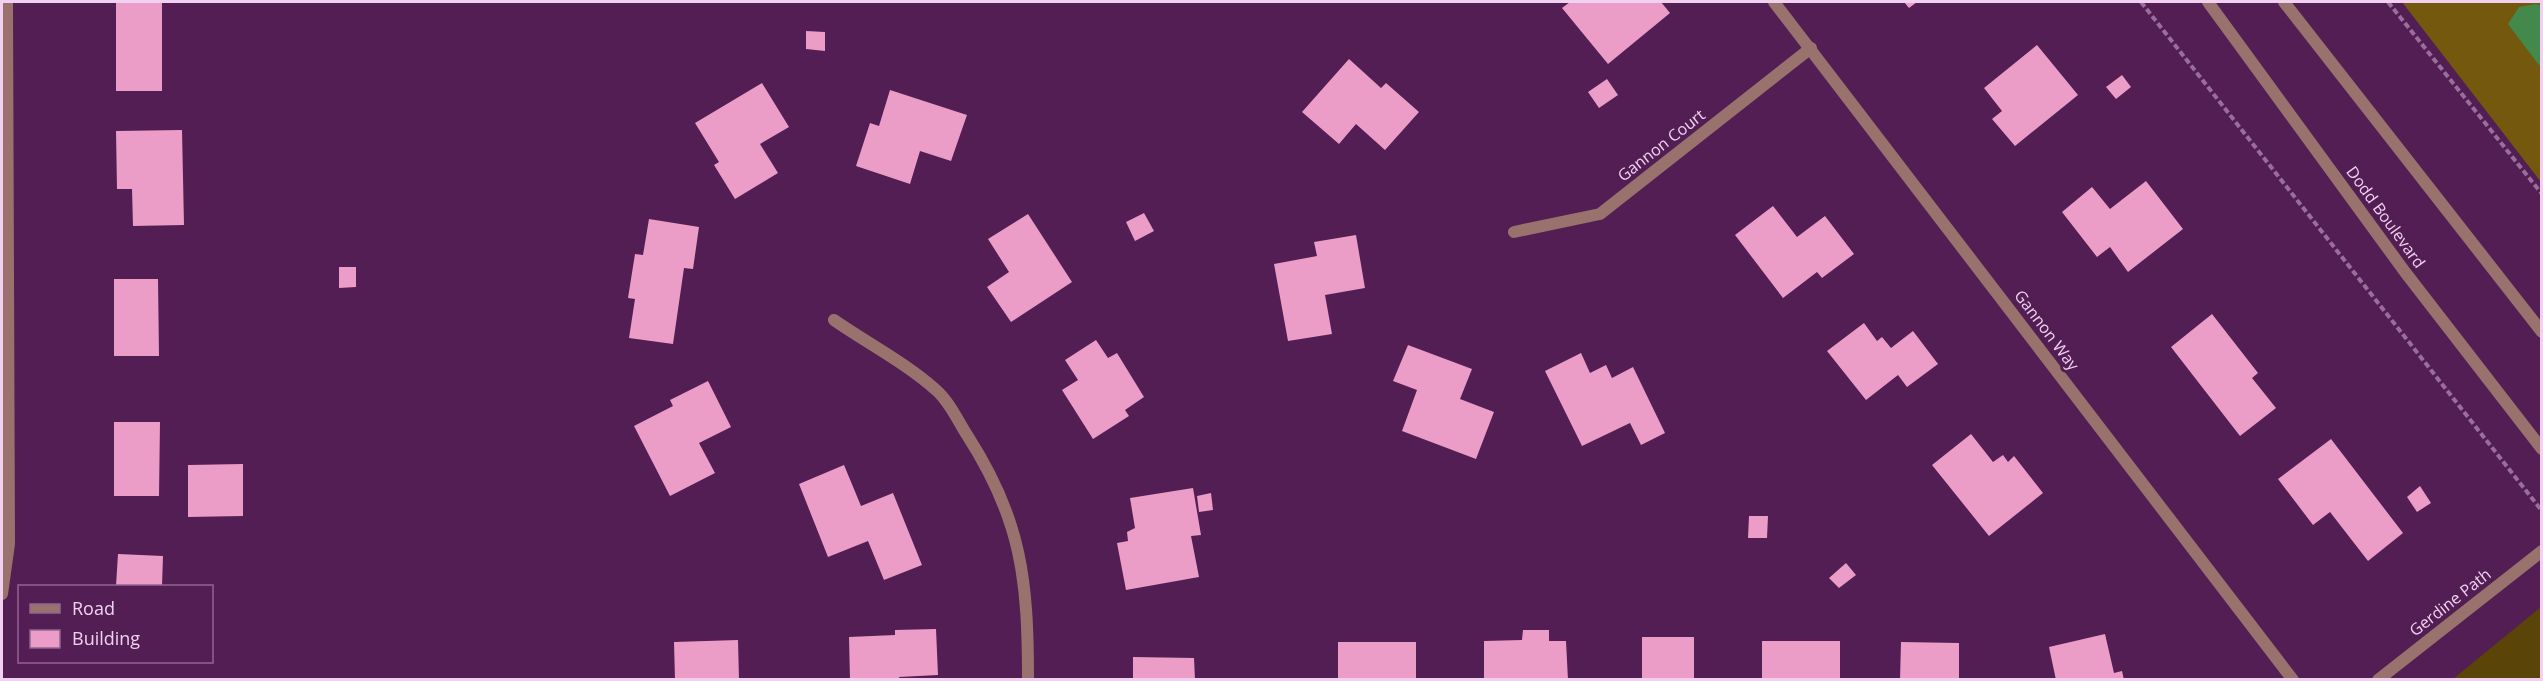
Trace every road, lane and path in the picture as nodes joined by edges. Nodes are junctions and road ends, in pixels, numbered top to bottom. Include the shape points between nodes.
1 (7, 2) edge
2 (1774, 2) edge
3 (2141, 2) edge
4 (2208, 2) edge
5 (2284, 2) edge
6 (2388, 2) edge
7 (1810, 48) junction
8 (2541, 194) edge
9 (1514, 232) dead end
10 (834, 320) dead end
11 (2541, 332) edge
12 (2541, 449) edge
13 (2541, 510) edge
14 (2541, 551) edge
15 (2, 594) edge
16 (1028, 680) edge
17 (2293, 680) edge
18 (2378, 680) edge

1 - 15 street via 9,544
2 - 7 street, Gannon Way
3 - 13 path
4 - 12 street, Dodd Boulevard via 2405,272
5 - 11 street
6 - 8 path
7 - 9 street, Gannon Court via 1600,214
7 - 17 street, Gannon Way
10 - 16 street via 938,391 990,470 1012,523 1023,568
14 - 18 street, Gerdine Path

